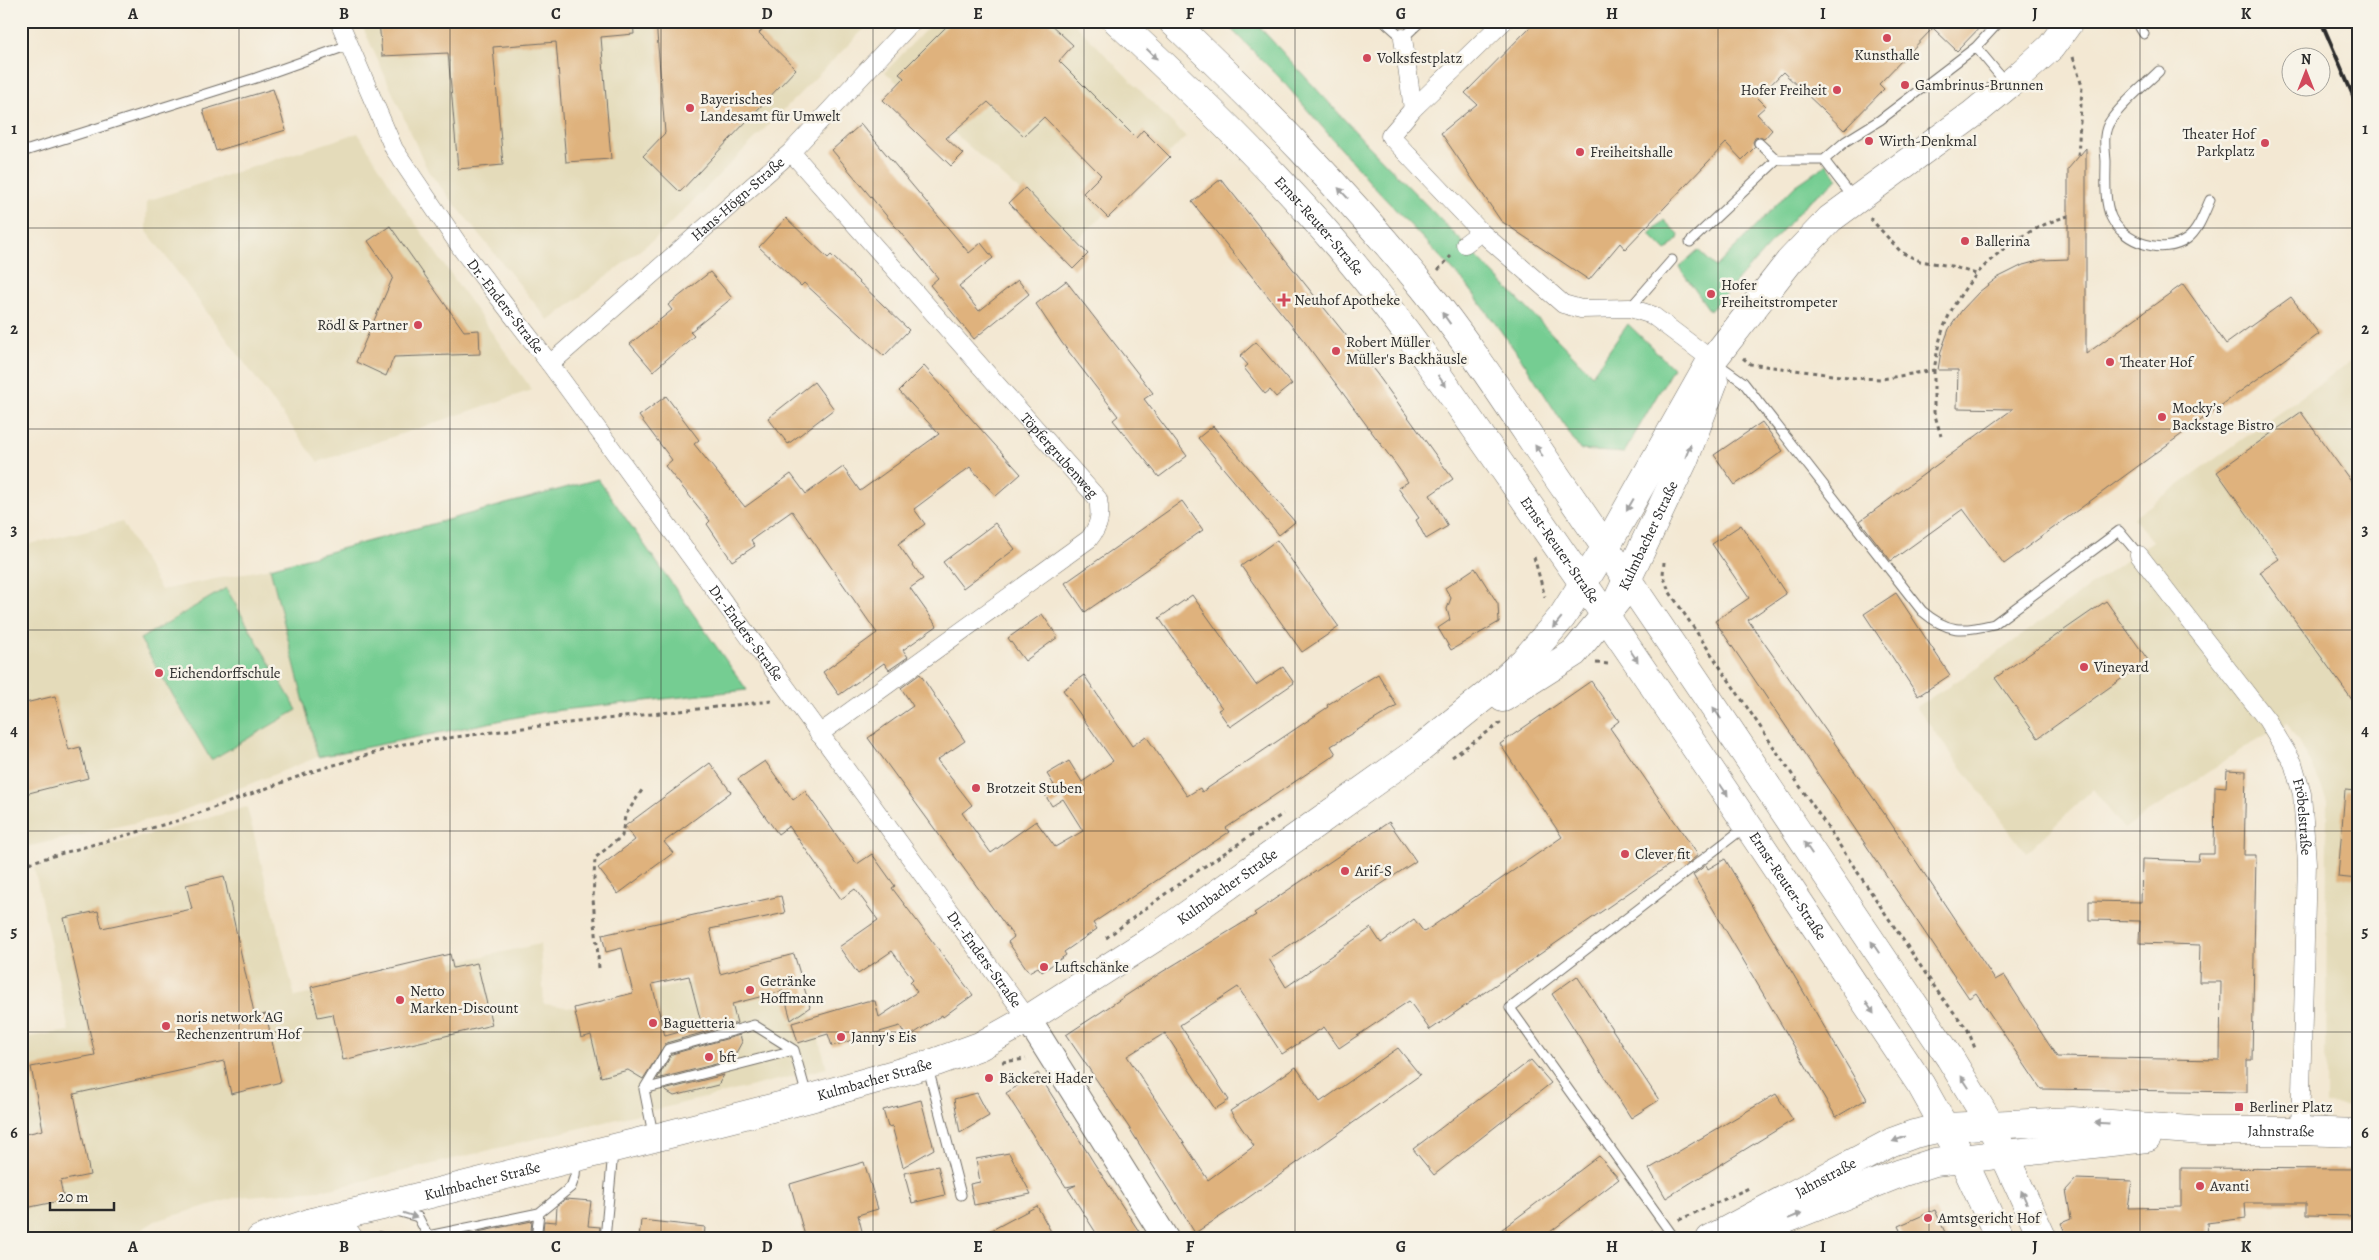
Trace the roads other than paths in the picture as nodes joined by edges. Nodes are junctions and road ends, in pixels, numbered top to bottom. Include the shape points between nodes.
1 (338, 21) edge
2 (913, 21) edge
3 (1117, 21) edge
4 (1172, 21) edge
5 (1384, 21) edge
6 (1421, 21) edge
7 (1504, 21) edge
8 (2000, 21) edge
9 (2070, 21) edge
10 (2136, 21) edge
11 (2144, 34) dead end
12 (1403, 38) junction
13 (349, 45) junction
14 (1976, 47) junction
15 (2159, 70) dead end
16 (2008, 85) junction
17 (1413, 109) junction
18 (1759, 143) dead end
19 (22, 152) edge
20 (791, 152) junction
21 (1776, 160) junction
22 (1824, 160) junction
23 (2210, 200) dead end
24 (1855, 201) junction
25 (1480, 232) junction
26 (1690, 242) dead end
27 (1465, 244) dead end
28 (1672, 260) dead end
29 (1630, 308) junction
30 (1728, 359) junction
31 (550, 364) junction
32 (1606, 547) junction
33 (2139, 555) joint
34 (1628, 580) junction
35 (1584, 582) junction
36 (1606, 615) junction
37 (819, 734) junction
38 (1415, 753) junction
39 (1748, 825) junction
40 (1028, 1019) junction
41 (794, 1050) junction
42 (927, 1065) junction
43 (644, 1089) junction
44 (807, 1099) junction
45 (1990, 1124) junction
46 (1946, 1127) junction
47 (2203, 1131) junction
48 (2300, 1131) junction
49 (2358, 1133) edge
50 (654, 1138) junction
51 (613, 1148) junction
52 (2006, 1155) junction
53 (576, 1158) junction
54 (1962, 1158) junction
55 (961, 1195) dead end
56 (539, 1212) junction
57 (380, 1216) junction
58 (312, 1222) junction
59 (428, 1237) edge
60 (260, 1239) edge
61 (349, 1239) edge
62 (536, 1239) edge
63 (606, 1239) edge
64 (1166, 1239) edge
65 (1675, 1239) edge
66 (1710, 1239) edge
67 (1733, 1239) edge
68 (2000, 1239) edge
69 (2043, 1239) edge

1 - 13 street, Dr.-Enders-Straße
2 - 20 street, Hans-Högn-Straße
3 -> 35 main road, Ernst-Reuter-Straße via 1234,133 1339,247 1444,383
32 -> 4 main road via 1425,289 1269,114
5 - 12 lane
6 - 12 lane
7 - 17 street
8 - 14 lane
9 - 16 main road, Kulmbacher Straße via 2051,47
10 - 11 lane
12 - 17 street
13 - 19 lane
13 - 31 street, Dr.-Enders-Straße via 394,149 463,251
14 - 16 lane
14 - 22 lane
15 - 23 lane via 2110,120 2105,133 2107,205 2112,220 2133,240 2154,247 2170,246 2187,239 2199,225
16 - 24 main road, Kulmbacher Straße
17 - 25 street via 1390,136
18 - 21 lane
20 - 31 street, Hans-Högn-Straße
20 - 37 street, Töpfergrubenweg via 1098,499 1101,514 1098,527 1089,538
21 - 22 lane
21 - 26 lane
22 - 24 lane
24 - 30 main road, Kulmbacher Straße via 1810,238 1743,319
25 - 27 street
25 - 29 street via 1563,304 1581,309
28 - 29 lane
29 - 30 street via 1652,315
30 -> 32 main road, Kulmbacher Straße via 1695,386
30 - 33 lane via 1742,382 1922,611 1937,623 1960,629 1994,624 2119,531
34 -> 30 main road, Kulmbacher Straße
31 - 37 street, Dr.-Enders-Straße
32 - 34 main road
32 - 35 main road, Kulmbacher Straße
33 - 48 street, Fröbelstraße via 2267,720 2293,763 2298,779 2307,862
34 - 36 main road, Kulmbacher Straße
45 -> 34 main road via 1950,1058
35 - 36 main road, Ernst-Reuter-Straße
35 -> 38 main road, Kulmbacher Straße via 1562,617 1524,661
36 - 38 main road, Kulmbacher Straße via 1574,653
36 -> 39 main road, Ernst-Reuter-Straße
37 - 40 street, Dr.-Enders-Straße
38 - 40 main road, Kulmbacher Straße via 1159,934
39 -> 46 main road, Ernst-Reuter-Straße
39 - 65 lane via 1510,1008
40 - 42 main road, Kulmbacher Straße via 980,1046
40 - 64 main road, Dr.-Enders-Straße
41 - 43 lane
41 - 43 lane via 754,1025 668,1049
41 - 44 lane
42 - 44 main road, Kulmbacher Straße
42 - 55 lane
43 - 50 lane
44 - 50 main road, Kulmbacher Straße
45 - 46 main road
47 -> 45 main road, Jahnstraße via 2072,1121
45 - 52 main road
46 - 54 main road
46 -> 66 main road, Jahnstraße via 1898,1139
47 - 48 main road, Jahnstraße
47 - 52 main road, Jahnstraße
48 - 49 main road, Jahnstraße
50 - 51 main road, Kulmbacher Straße
51 - 53 main road, Kulmbacher Straße
51 - 63 lane
52 - 54 main road
69 -> 52 main road
53 - 56 lane via 571,1186
53 - 57 main road, Kulmbacher Straße
67 -> 54 main road, Jahnstraße via 1914,1168
54 - 68 main road
56 - 59 lane
56 - 62 lane
57 - 58 main road, Kulmbacher Straße
57 -> 59 lane via 418,1217
58 - 60 main road, Kulmbacher Straße
58 - 61 main road via 333,1224

